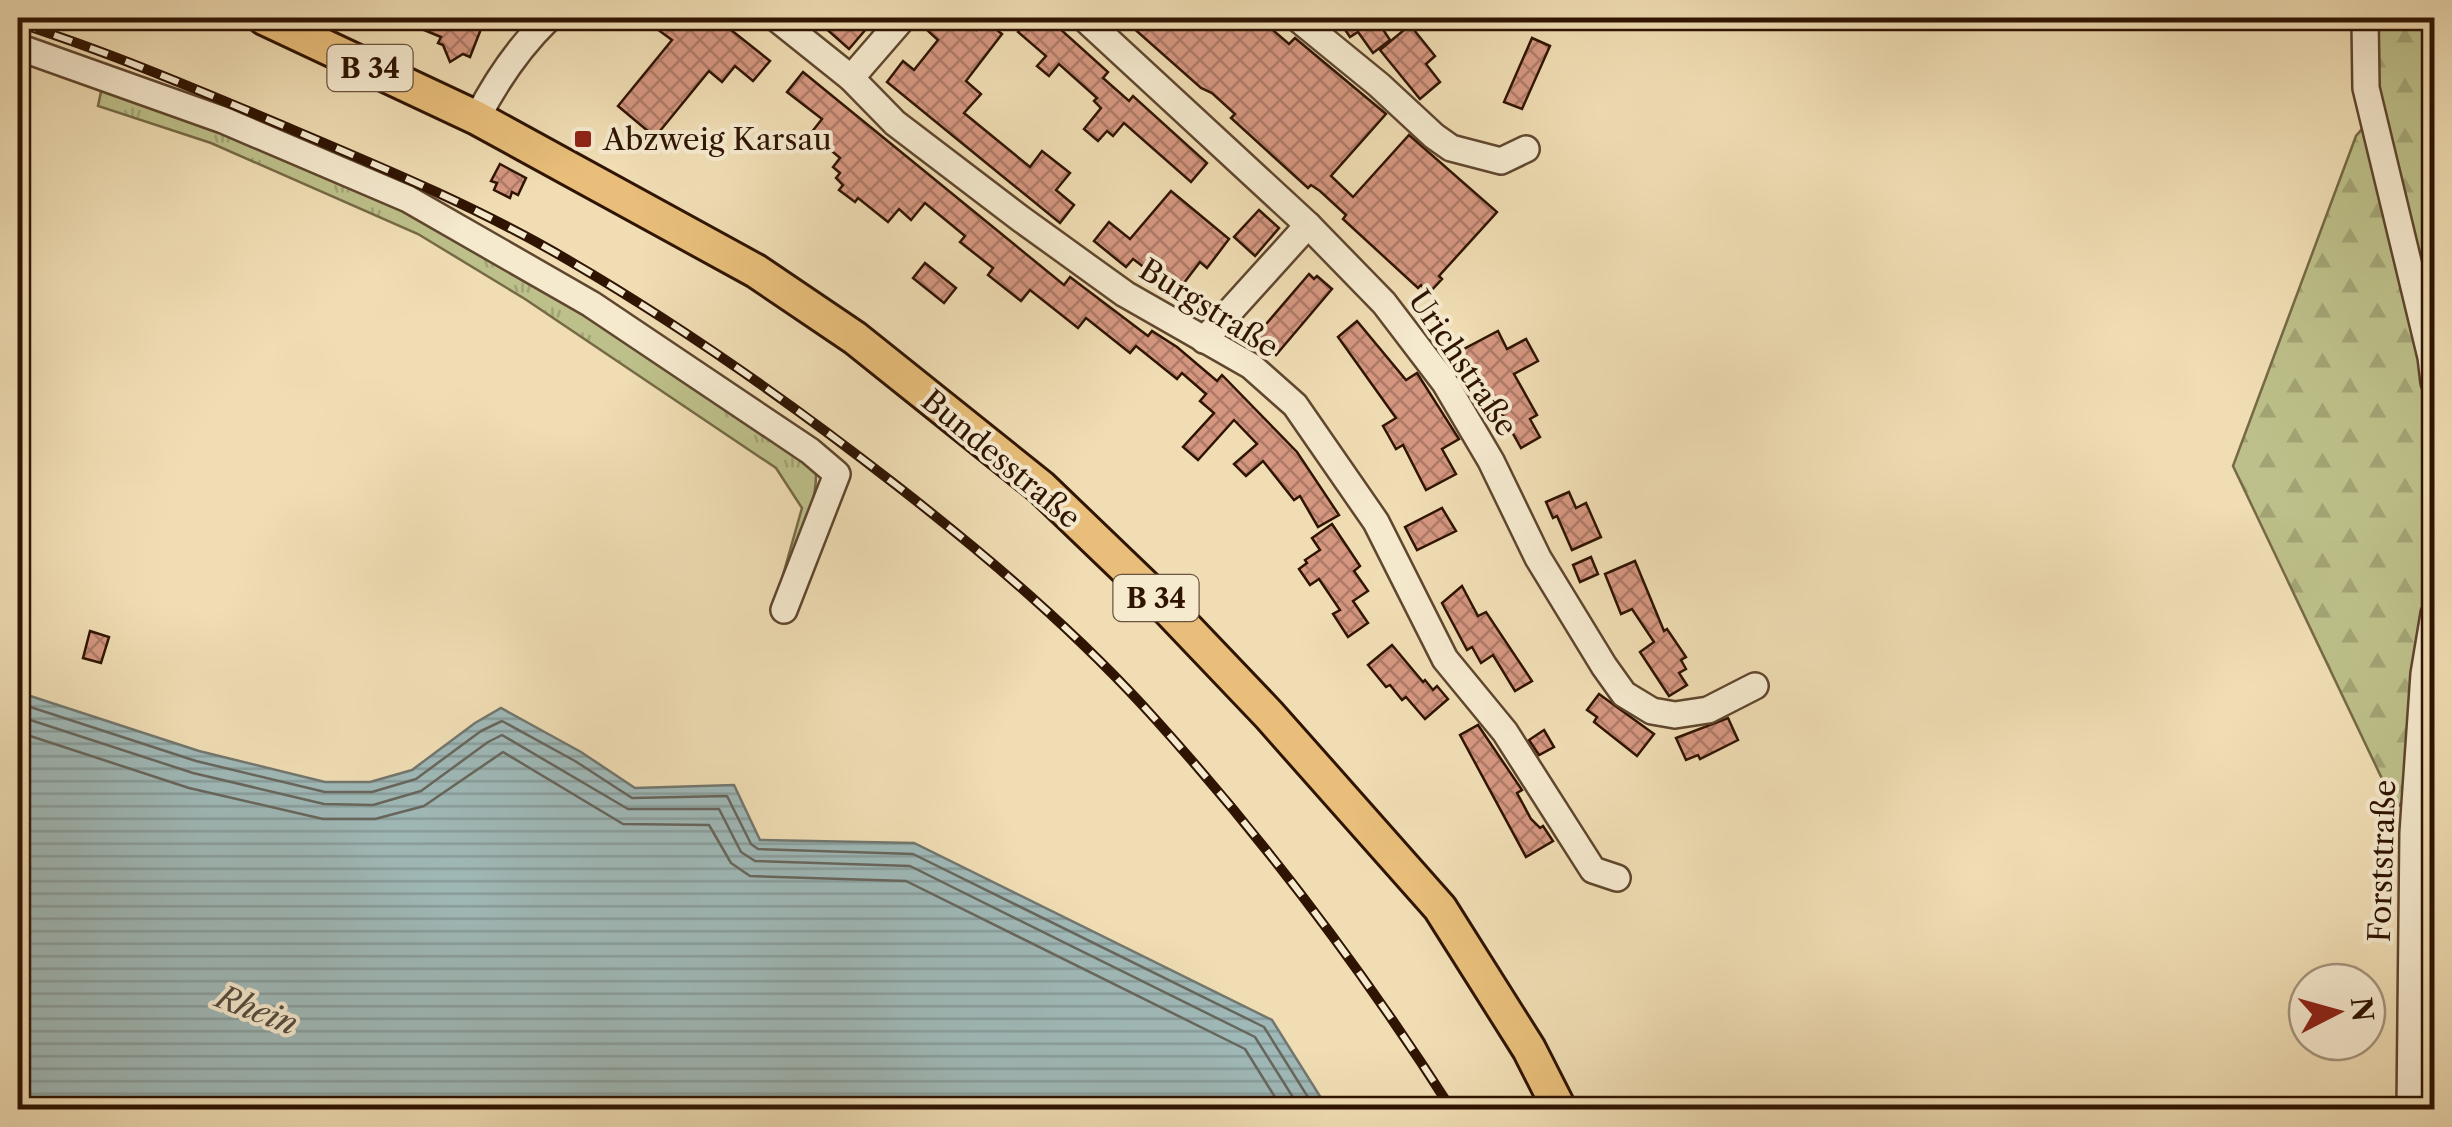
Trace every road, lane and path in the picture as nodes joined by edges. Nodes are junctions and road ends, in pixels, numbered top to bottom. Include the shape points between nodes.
1 (264, 18) edge
2 (549, 18) edge
3 (776, 18) edge
4 (903, 18) edge
5 (1084, 18) edge
6 (1297, 18) edge
7 (2365, 18) edge
8 (18, 47) edge
9 (851, 78) junction
10 (477, 118) junction
11 (1526, 149) dead end
12 (1308, 224) junction
13 (1204, 340) junction
14 (2434, 382) edge
15 (784, 610) dead end
16 (2434, 614) edge
17 (1755, 686) dead end
18 (1617, 878) dead end
19 (1560, 1110) edge
20 (2410, 1110) edge

1 - 10 main road, Bundesstraße / B 34
2 - 10 street via 492,88
3 - 9 street, Burgstraße
4 - 9 street
5 - 12 street, Urichstraße
6 - 11 street via 1451,148 1501,161
7 - 14 street via 2366,88
8 - 15 street via 223,120 408,198 591,304 810,452 837,474
9 - 13 street, Burgstraße via 895,122 1020,219
10 - 19 main road, Bundesstraße / B 34 via 756,271 855,338 1041,487 1256,702 1440,908 1530,1049
12 - 13 street
12 - 17 street, Urichstraße via 1384,303 1445,383 1538,558 1624,694 1652,711 1675,715 1708,710
13 - 18 street, Burgstraße via 1250,366 1294,405 1376,522 1445,659 1505,732 1593,870
16 - 20 street, Forststraße via 2413,833

